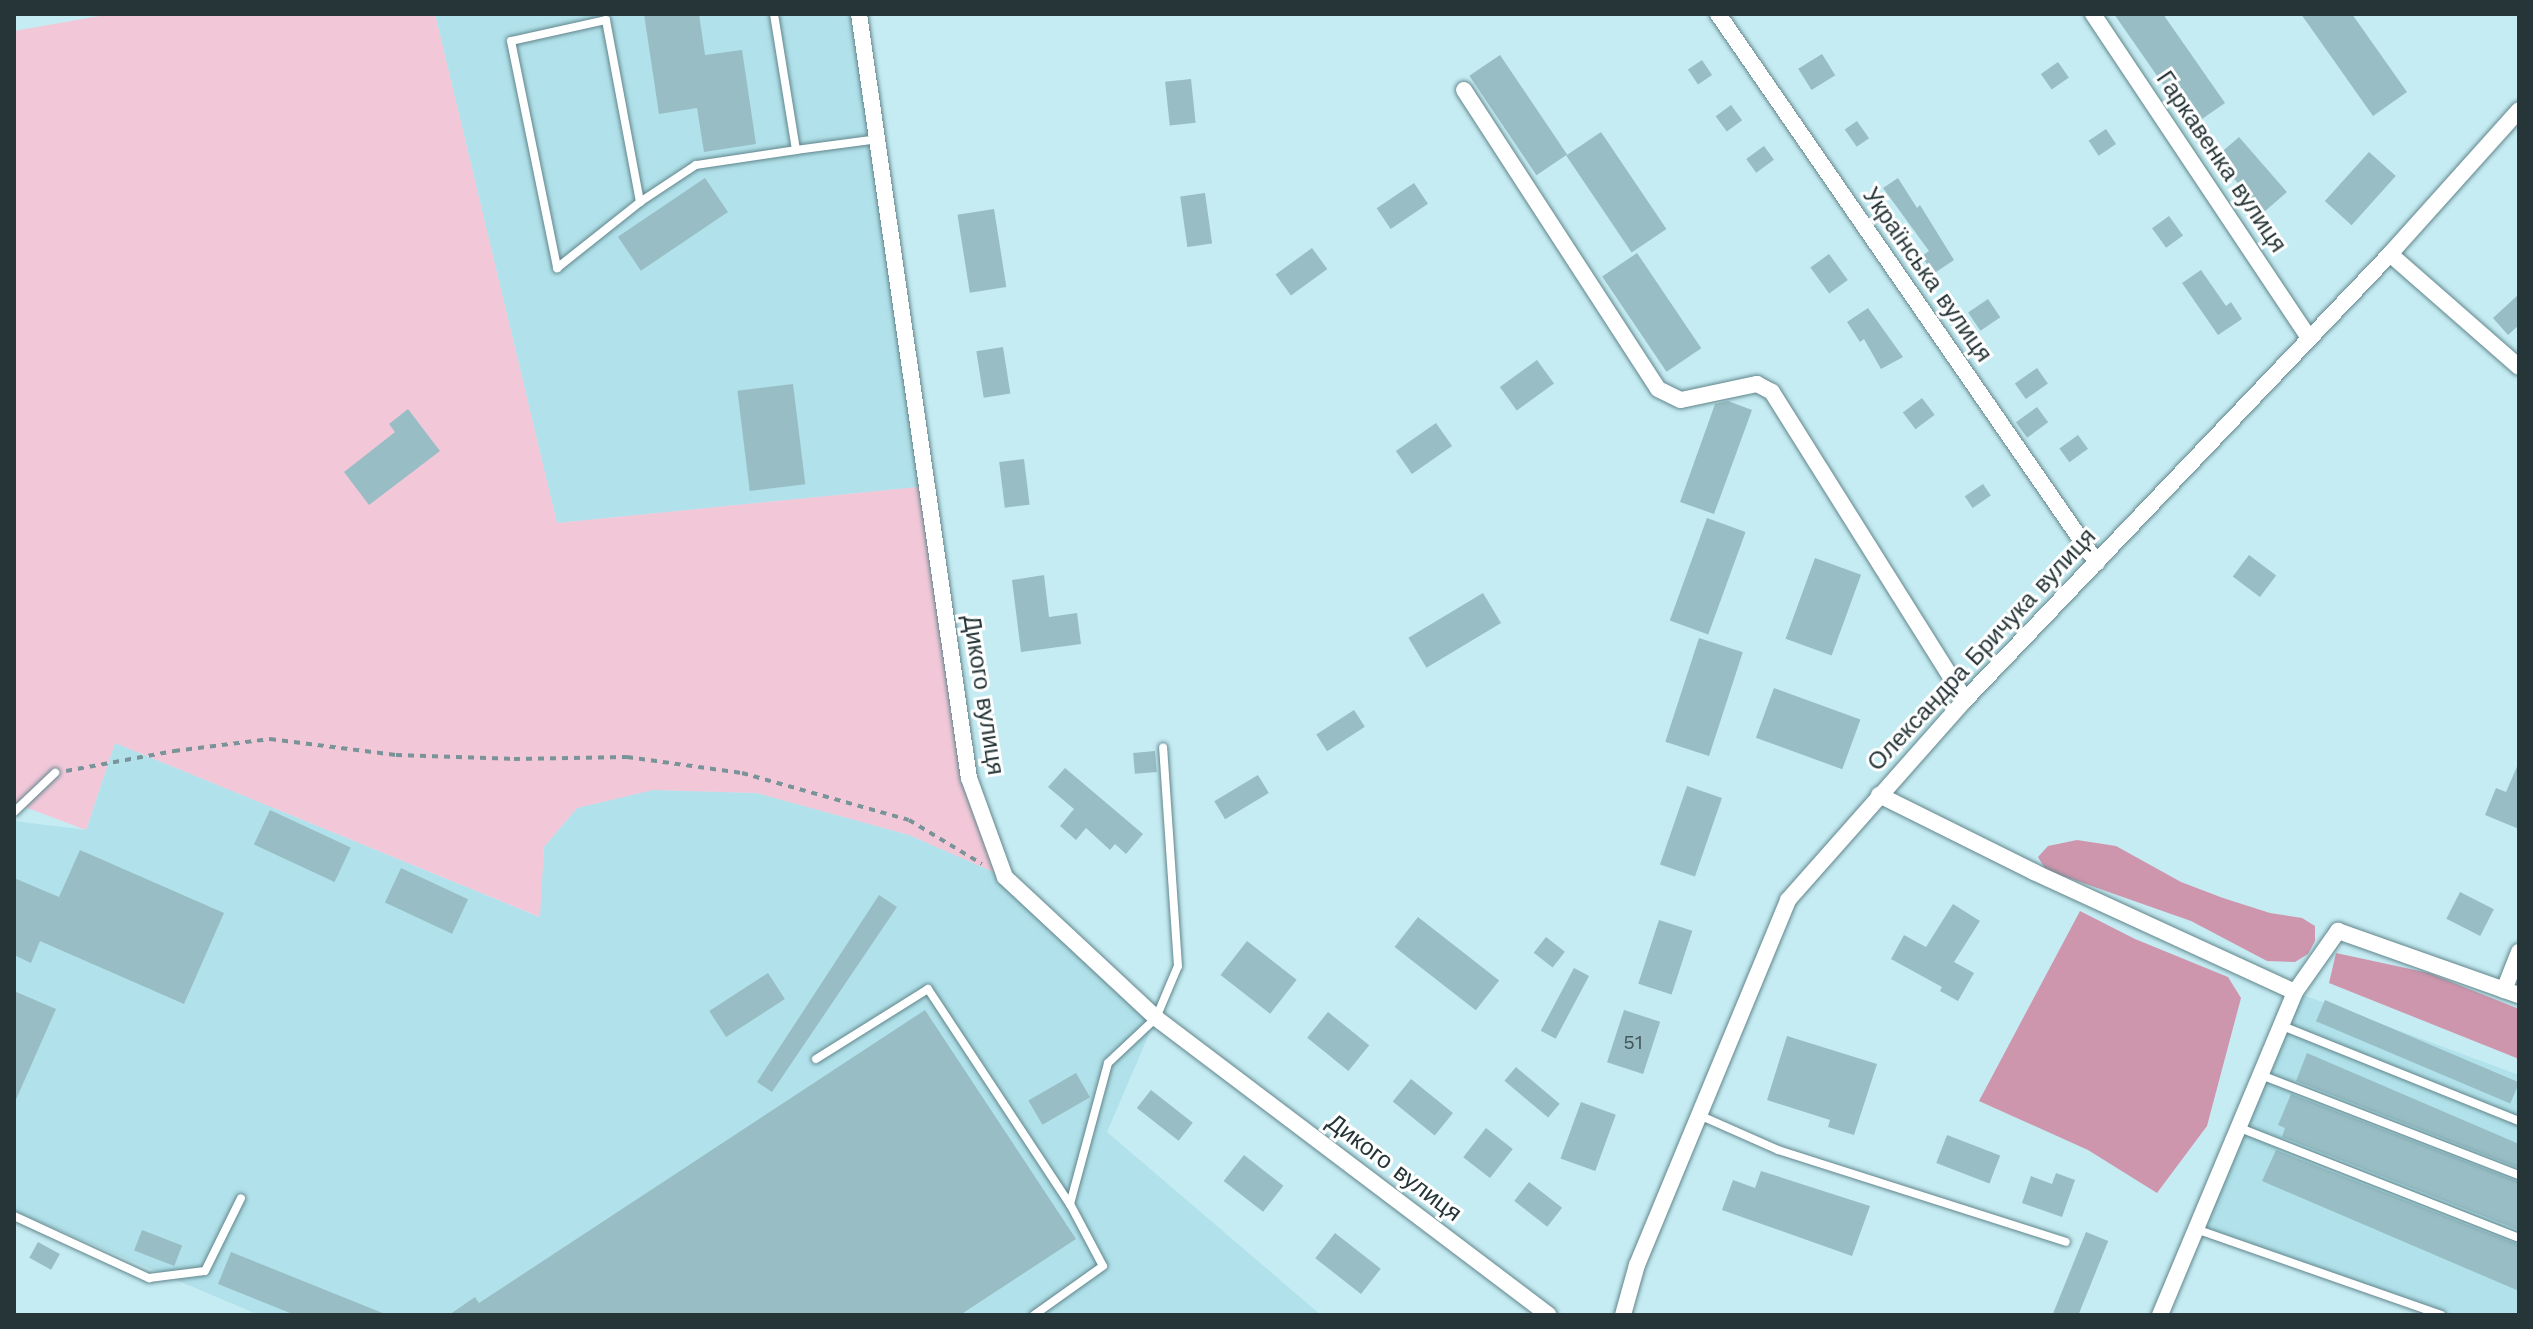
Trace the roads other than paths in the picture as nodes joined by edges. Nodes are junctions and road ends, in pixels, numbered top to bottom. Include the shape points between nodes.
1 (774, 14) edge
2 (859, 14) edge
3 (1718, 14) edge
4 (2093, 14) edge
5 (1464, 90) dead end
6 (2519, 110) edge
7 (878, 139) junction
8 (796, 150) junction
9 (640, 202) junction
10 (2390, 254) junction
11 (2309, 338) junction
12 (2519, 367) edge
13 (2097, 563) junction
14 (1965, 700) junction
15 (1163, 748) dead end
16 (55, 773) road end
17 (1879, 795) junction
18 (14, 812) edge
19 (2519, 952) edge
20 (2295, 992) junction
21 (2512, 992) edge
22 (1156, 1018) junction
23 (2280, 1025) junction
24 (816, 1059) dead end
25 (2261, 1075) junction
26 (1699, 1115) junction
27 (2519, 1121) edge
28 (2240, 1128) junction
29 (2519, 1175) edge
30 (241, 1198) dead end
31 (1070, 1204) junction
32 (14, 1216) edge
33 (2195, 1229) junction
34 (2519, 1238) edge
35 (2066, 1242) dead end
36 (1034, 1315) edge
37 (1548, 1315) edge
38 (1623, 1315) edge
39 (2160, 1315) edge
40 (2441, 1315) edge

1 - 8 lane
2 - 7 street, Дикого вулиця
3 - 13 street, Українська вулиця
4 - 11 street, Гаркавенка вулиця
5 - 14 street via 1658,389 1681,400 1757,384 1772,392
6 - 10 street, Олександра Бричука вулиця
7 - 8 lane
7 - 22 street, Дикого вулиця via 969,778 1005,877
8 - 9 lane via 696,165
9 - 9 lane via 557,268 511,41 606,20
10 - 11 street, Олександра Бричука вулиця
10 - 12 street
11 - 13 street, Олександра Бричука вулиця
13 - 14 street, Олександра Бричука вулиця
14 - 17 street, Олександра Бричука вулиця
15 - 22 lane via 1178,966
16 - 18 lane
17 - 20 street
17 - 26 street, Олександра Бричука вулиця via 1788,900
19 - 21 street
20 - 21 street via 2338,931
20 - 23 street
22 - 31 lane via 1108,1063
22 - 37 street, Дикого вулиця
23 - 25 street
23 - 27 lane
24 - 31 lane via 928,989
25 - 28 street
25 - 29 lane
26 - 35 lane via 1778,1150
26 - 38 street, Олександра Бричука вулиця via 1637,1265
28 - 33 street
28 - 34 lane
30 - 32 lane via 205,1271 149,1278
31 - 36 lane via 1103,1266
33 - 39 street
33 - 40 lane

